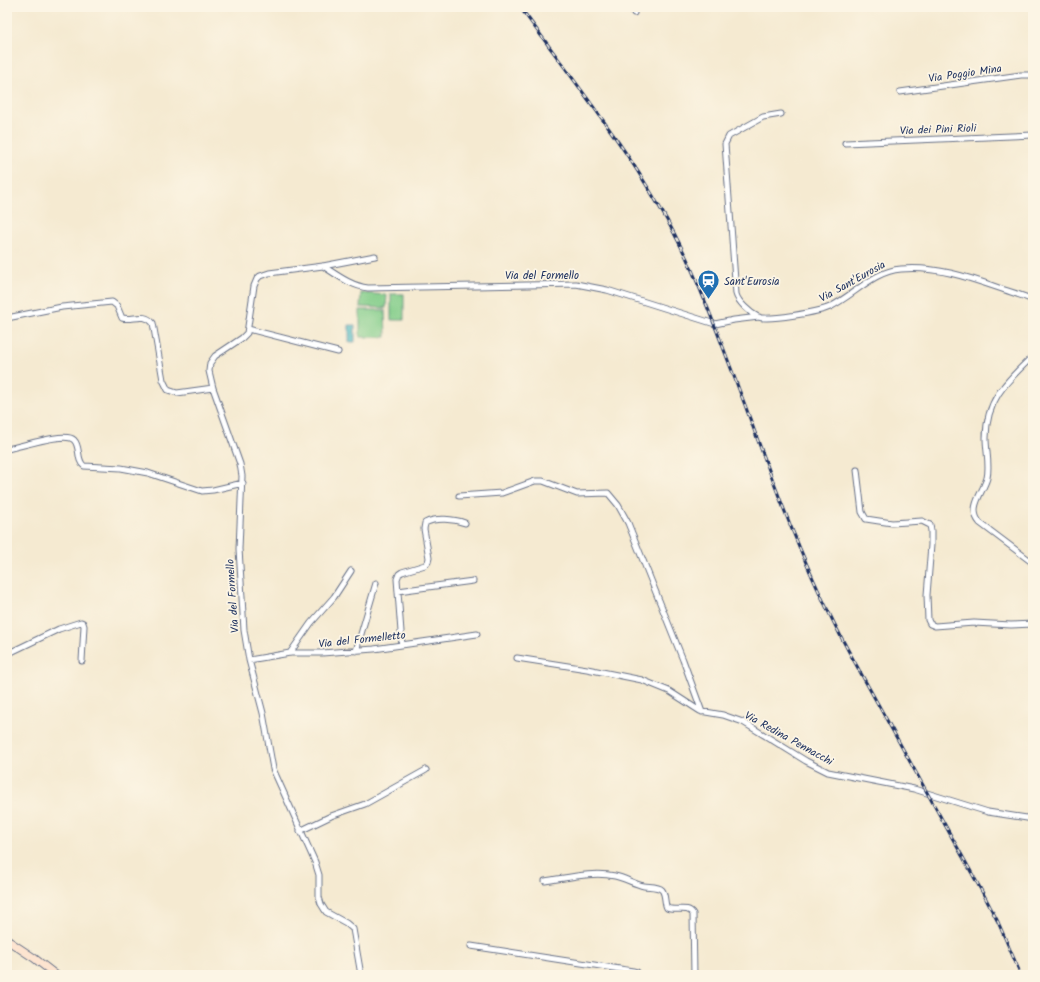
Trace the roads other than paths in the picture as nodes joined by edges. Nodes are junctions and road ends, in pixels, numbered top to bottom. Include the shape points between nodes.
1 (633, 7) edge
2 (634, 13) dead end
3 (1033, 75) edge
4 (900, 92) dead end
5 (781, 114) dead end
6 (1033, 135) edge
7 (845, 143) dead end
8 (375, 256) dead end
9 (323, 266) junction
10 (1033, 300) edge
11 (759, 317) junction
12 (7, 318) edge
13 (248, 329) junction
14 (338, 352) dead end
15 (1033, 356) edge
16 (213, 388) junction
17 (7, 449) edge
18 (857, 470) dead end
19 (243, 483) junction
20 (459, 496) dead end
21 (465, 523) dead end
22 (1033, 563) edge
23 (351, 571) dead end
24 (473, 581) dead end
25 (376, 583) dead end
26 (398, 591) junction
27 (1033, 624) edge
28 (477, 634) dead end
29 (402, 645) junction
30 (356, 651) junction
31 (290, 653) junction
32 (7, 654) edge
33 (517, 658) dead end
34 (249, 660) junction
35 (82, 661) dead end
36 (702, 712) junction
37 (426, 770) dead end
38 (1033, 819) edge
39 (300, 831) junction
40 (545, 881) dead end
41 (7, 940) edge
42 (471, 946) dead end
43 (56, 975) edge
44 (361, 975) edge
45 (639, 975) edge
46 (694, 975) edge

1 - 2 street
3 - 4 street, Via Poggio Mina
5 - 11 street via 763,117 729,136 725,144 736,294 740,303
6 - 7 street, Via dei Pini Rioli
8 - 9 street
9 - 11 street, Via del Formello via 348,281 368,288 576,284 607,290 715,324
9 - 13 street via 271,273 258,278 253,289
10 - 11 street, Via Sant'Eurosia via 961,275 905,268 884,273 822,310
12 - 16 street via 62,307 112,302 124,319 146,317 153,323 163,380 168,390 176,393
13 - 14 street
13 - 16 street, Via del Formello via 242,338 211,361 209,371
15 - 22 street via 1005,384 990,409 986,431 987,474 977,498 975,511 980,523
16 - 19 street, Via del Formello via 240,464
17 - 19 street via 68,437 76,442 84,466 121,468 148,473 202,491
18 - 27 street via 862,512 866,519 892,523 924,522 930,525 927,602 930,624
19 - 34 street, Via del Formello via 239,549 244,630
20 - 36 street via 502,493 540,480 577,494 610,494 630,525
21 - 26 street via 448,519 425,523 429,561 426,565 400,573 397,579
23 - 31 street via 332,600 313,620
24 - 26 street
25 - 30 street
26 - 29 street
28 - 29 street, Via del Formelletto
29 - 30 street, Via del Formelletto
30 - 31 street, Via del Formelletto
31 - 34 street, Via del Formelletto
32 - 35 street via 59,629 81,622 84,626
33 - 36 street, Via Redina Pennacchi via 642,680 666,690
34 - 39 street, Via del Formello via 263,713 272,765
36 - 38 street, Via Redina Pennacchi via 740,721 828,772 914,789 988,812
37 - 39 street via 365,804
39 - 44 street, Via del Formello via 317,866 322,906 326,912 348,924 354,932
40 - 46 street via 607,875 660,889 667,908 688,909 693,914
41 - 43 street
42 - 45 street via 633,971

